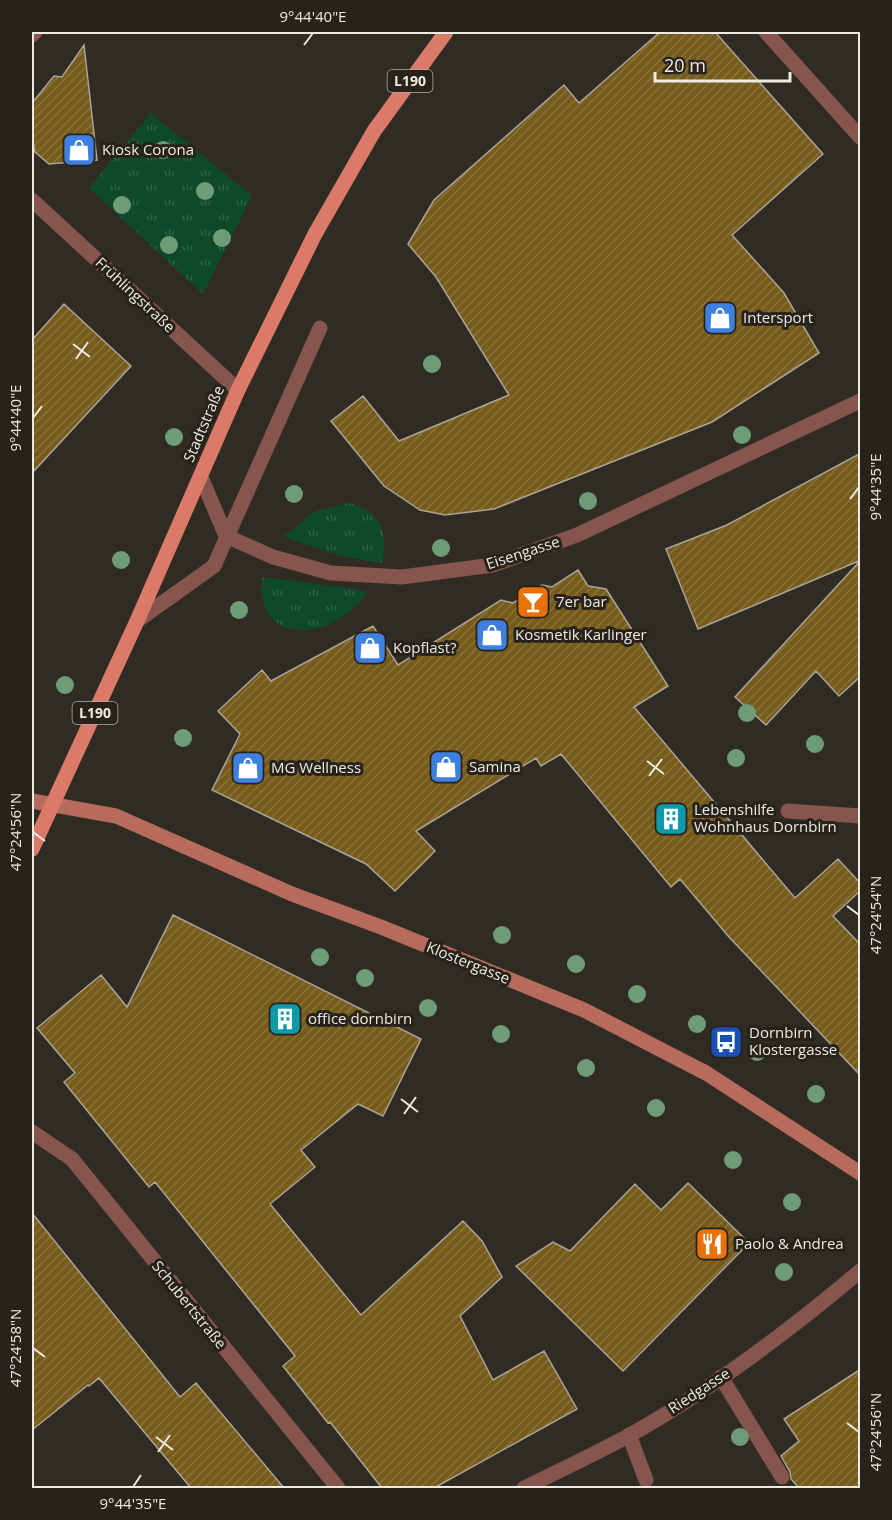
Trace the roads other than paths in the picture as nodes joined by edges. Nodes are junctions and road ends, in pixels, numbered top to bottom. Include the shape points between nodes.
1 (35, 32) edge
2 (446, 32) edge
3 (766, 32) edge
4 (32, 35) edge
5 (861, 137) edge
6 (32, 200) edge
7 (320, 328) dead end
8 (238, 390) junction
9 (861, 401) edge
10 (201, 477) junction
11 (226, 536) junction
12 (137, 621) junction
13 (32, 801) edge
14 (51, 805) junction
15 (788, 811) dead end
16 (861, 816) edge
17 (32, 849) edge
18 (32, 1132) edge
19 (861, 1173) edge
20 (861, 1271) edge
21 (721, 1377) junction
22 (629, 1435) junction
23 (782, 1478) dead end
24 (646, 1480) dead end
25 (338, 1488) edge
26 (524, 1488) edge

1 - 4 street
2 - 8 main road, Stadtstraße / L190 via 374,131 315,234
3 - 5 street
6 - 8 street, Frühlingstraße
7 - 11 street
8 - 10 main road, Stadtstraße / L190
9 - 11 street, Eisengasse via 577,535 493,566 402,577 331,573 273,557
10 - 11 street
10 - 12 main road, Stadtstraße / L190
11 - 12 street via 214,566
12 - 14 main road, Stadtstraße / L190
13 - 14 street
14 - 17 main road, Stadtstraße / L190
14 - 19 street, Klostergasse via 116,816 292,894 584,1010 706,1072
15 - 16 street
18 - 25 street, Schubertstraße via 72,1159
20 - 21 street, Riedgasse via 800,1322
21 - 22 street, Riedgasse
21 - 23 street
22 - 24 street
22 - 26 street, Riedgasse

